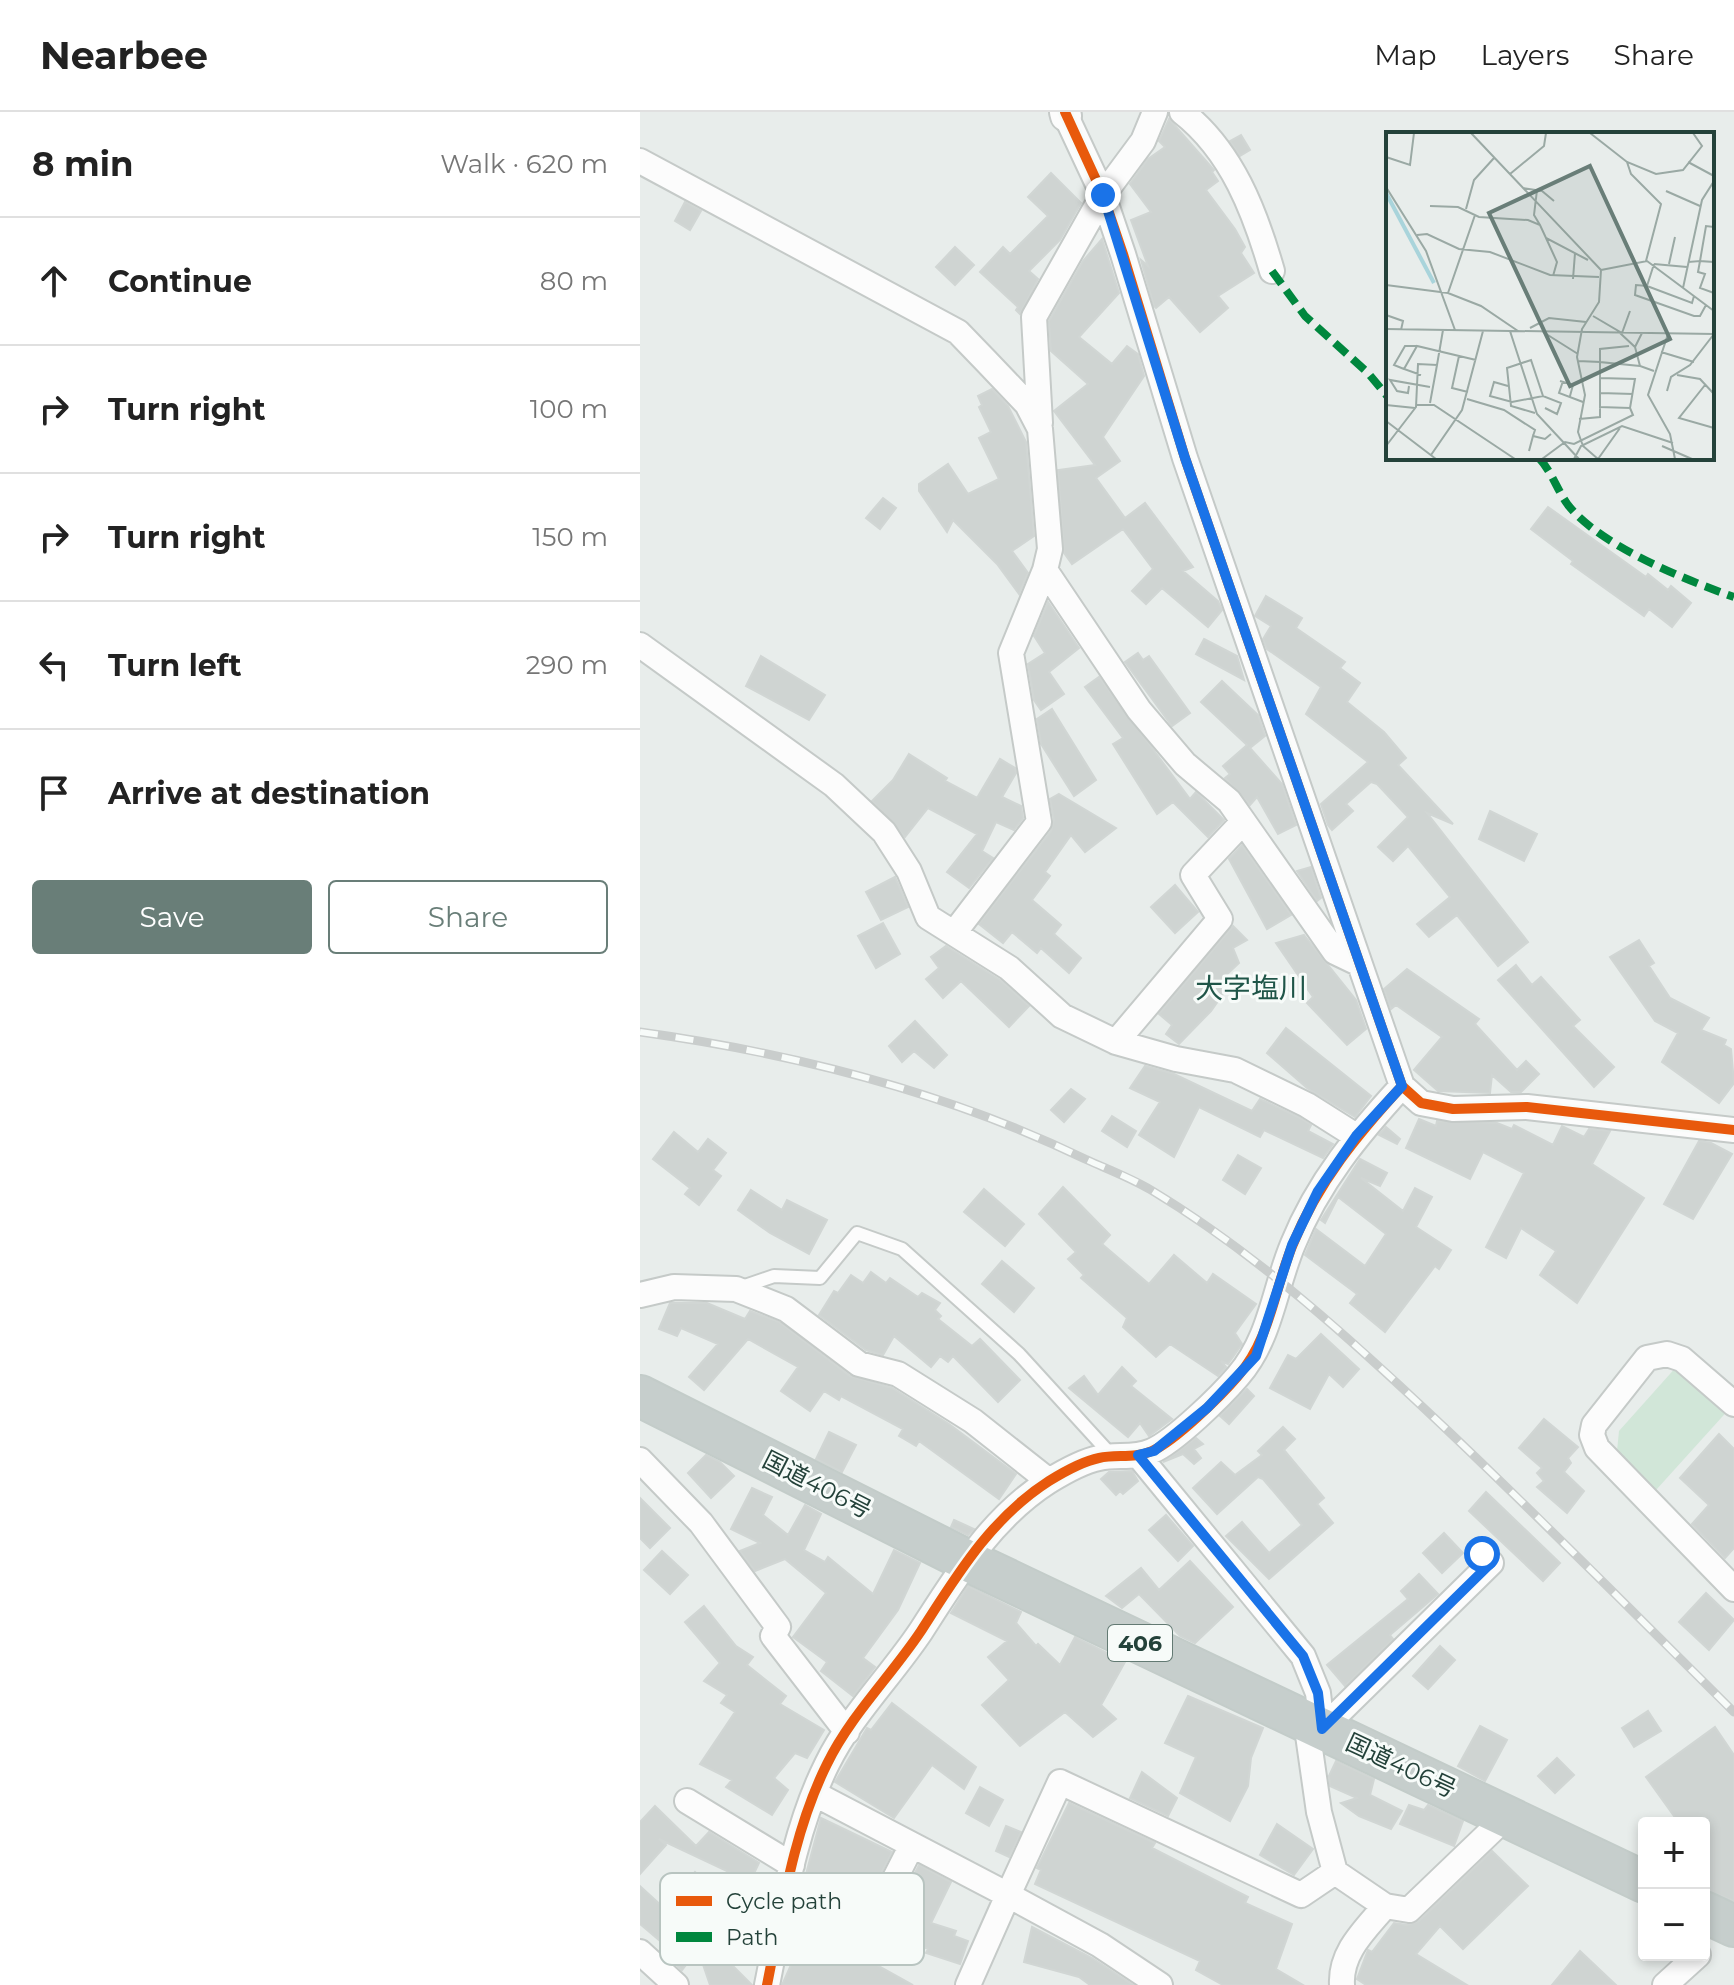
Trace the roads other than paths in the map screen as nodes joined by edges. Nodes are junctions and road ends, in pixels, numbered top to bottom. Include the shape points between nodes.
1 (1155, 112) edge
2 (1182, 112) edge
3 (1066, 114) edge
4 (640, 161) edge
5 (1103, 195) junction
6 (1272, 271) dead end
7 (1040, 429) junction
8 (1045, 570) junction
9 (640, 645) edge
10 (1243, 822) junction
11 (954, 933) junction
12 (1358, 963) junction
13 (1116, 1042) junction
14 (1402, 1086) junction
15 (1734, 1130) edge
16 (1356, 1136) junction
17 (736, 1289) junction
18 (640, 1295) edge
19 (640, 1396) edge
20 (1734, 1404) edge
21 (1126, 1457) junction
22 (640, 1460) edge
23 (1049, 1481) junction
24 (966, 1560) junction
25 (1493, 1565) dead end
26 (1734, 1589) edge
27 (1314, 1725) junction
28 (847, 1732) junction
29 (815, 1794) junction
30 (687, 1801) dead end
31 (1507, 1816) junction
32 (912, 1845) junction
33 (792, 1865) junction
34 (1335, 1872) junction
35 (790, 1873) edge
36 (898, 1873) edge
37 (1638, 1879) edge
38 (1008, 1895) junction
39 (1385, 1906) junction
40 (640, 1952) edge
41 (1691, 1961) edge
42 (771, 1965) edge
43 (676, 1985) edge
44 (767, 1985) edge
45 (968, 1985) edge
46 (1160, 1985) edge
47 (1342, 1985) edge
48 (1665, 1985) edge

1 - 5 street via 1143,141
2 - 6 street via 1207,131 1252,204
3 - 5 street
4 - 7 street via 958,332 1027,404
5 - 7 street via 1034,317
5 - 12 street via 1185,458
7 - 8 street via 1050,549
8 - 10 street via 1139,710 1185,764 1229,801
8 - 11 street via 1011,653 1039,822
9 - 11 street via 861,809 884,832 909,871 928,917
10 - 12 street via 1315,929 1335,952
10 - 13 street via 1193,875 1220,919
11 - 13 street via 1009,968 1062,1016
12 - 14 street
13 - 16 street via 1235,1070
14 - 15 street via 1421,1103 1453,1109 1527,1107
14 - 16 street
16 - 21 street via 1318,1191 1292,1245 1256,1356 1207,1408 1154,1451
17 - 18 street via 674,1287
17 - 21 lane via 774,1276 820,1278 857,1233 902,1249
17 - 23 street via 786,1309 859,1364 898,1374 973,1421
19 - 24 highway, 国道406号 / 406
20 - 26 street via 1682,1359 1667,1354 1647,1358 1615,1394 1592,1435 1618,1472
21 - 23 street via 1098,1458
21 - 27 street via 1303,1656 1318,1693
22 - 28 street via 701,1523 778,1627 773,1636
23 - 24 street via 990,1530
24 - 27 highway, 国道406号 / 406
24 - 28 street
25 - 27 street
27 - 31 highway, 国道406号 / 406
27 - 34 street via 1319,1812
28 - 29 street
29 - 32 street
29 - 33 street
30 - 33 street
31 - 37 highway, 国道406号 / 406
31 - 39 street via 1409,1910
32 - 36 street
32 - 38 street
33 - 35 street
34 - 38 street via 1301,1895 1060,1782
34 - 39 street
38 - 45 street
38 - 46 street
39 - 47 street via 1353,1944 1341,1970
40 - 43 street
41 - 48 street
42 - 44 street

